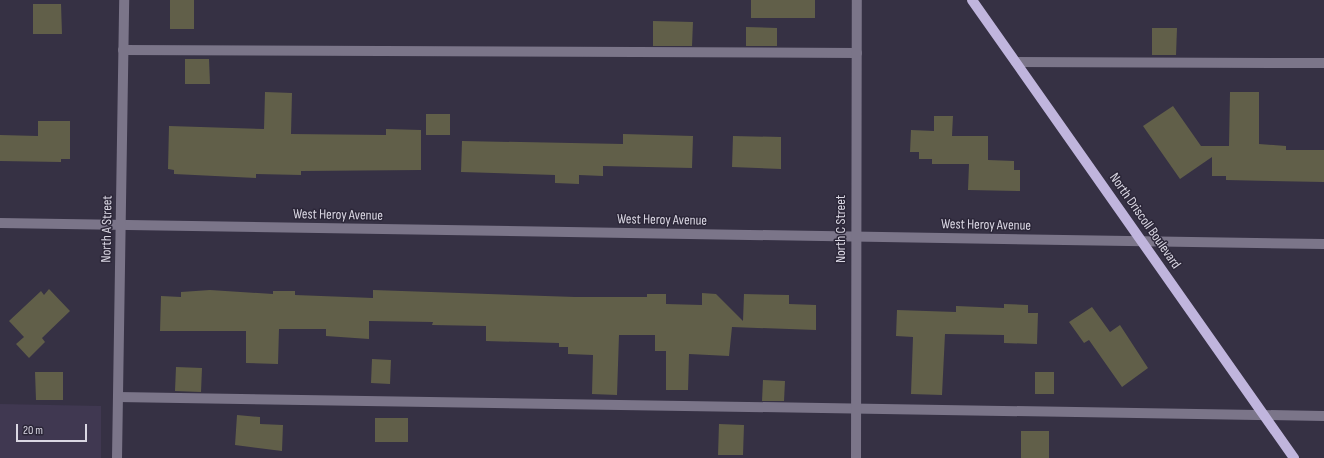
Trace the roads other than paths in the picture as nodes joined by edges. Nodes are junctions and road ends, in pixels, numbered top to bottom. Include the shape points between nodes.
1 (124, 0) edge
2 (857, 0) edge
3 (972, 0) edge
4 (123, 50) junction
5 (856, 53) junction
6 (1016, 62) junction
7 (1324, 63) edge
8 (0, 223) edge
9 (121, 225) junction
10 (855, 238) junction
11 (1142, 240) junction
12 (1324, 244) edge
13 (118, 397) junction
14 (856, 410) junction
15 (1263, 414) junction
16 (1324, 416) edge
17 (117, 458) edge
18 (856, 458) edge
19 (1294, 458) edge

1 - 4 street, North A Street
2 - 5 street, North C Street
3 - 6 main road, North Driscoll Boulevard
4 - 5 street
4 - 9 street, North A Street
5 - 10 street, North C Street
6 - 7 street
6 - 11 main road, North Driscoll Boulevard
8 - 9 street, West Heroy Avenue
9 - 10 street, West Heroy Avenue
9 - 13 street, North A Street
10 - 11 street, West Heroy Avenue
10 - 14 street, North C Street
11 - 12 street, West Heroy Avenue
11 - 15 main road, North Driscoll Boulevard
13 - 14 street
13 - 17 street, North A Street
14 - 15 street
14 - 18 street, North C Street
15 - 16 street
15 - 19 main road, North Driscoll Boulevard

